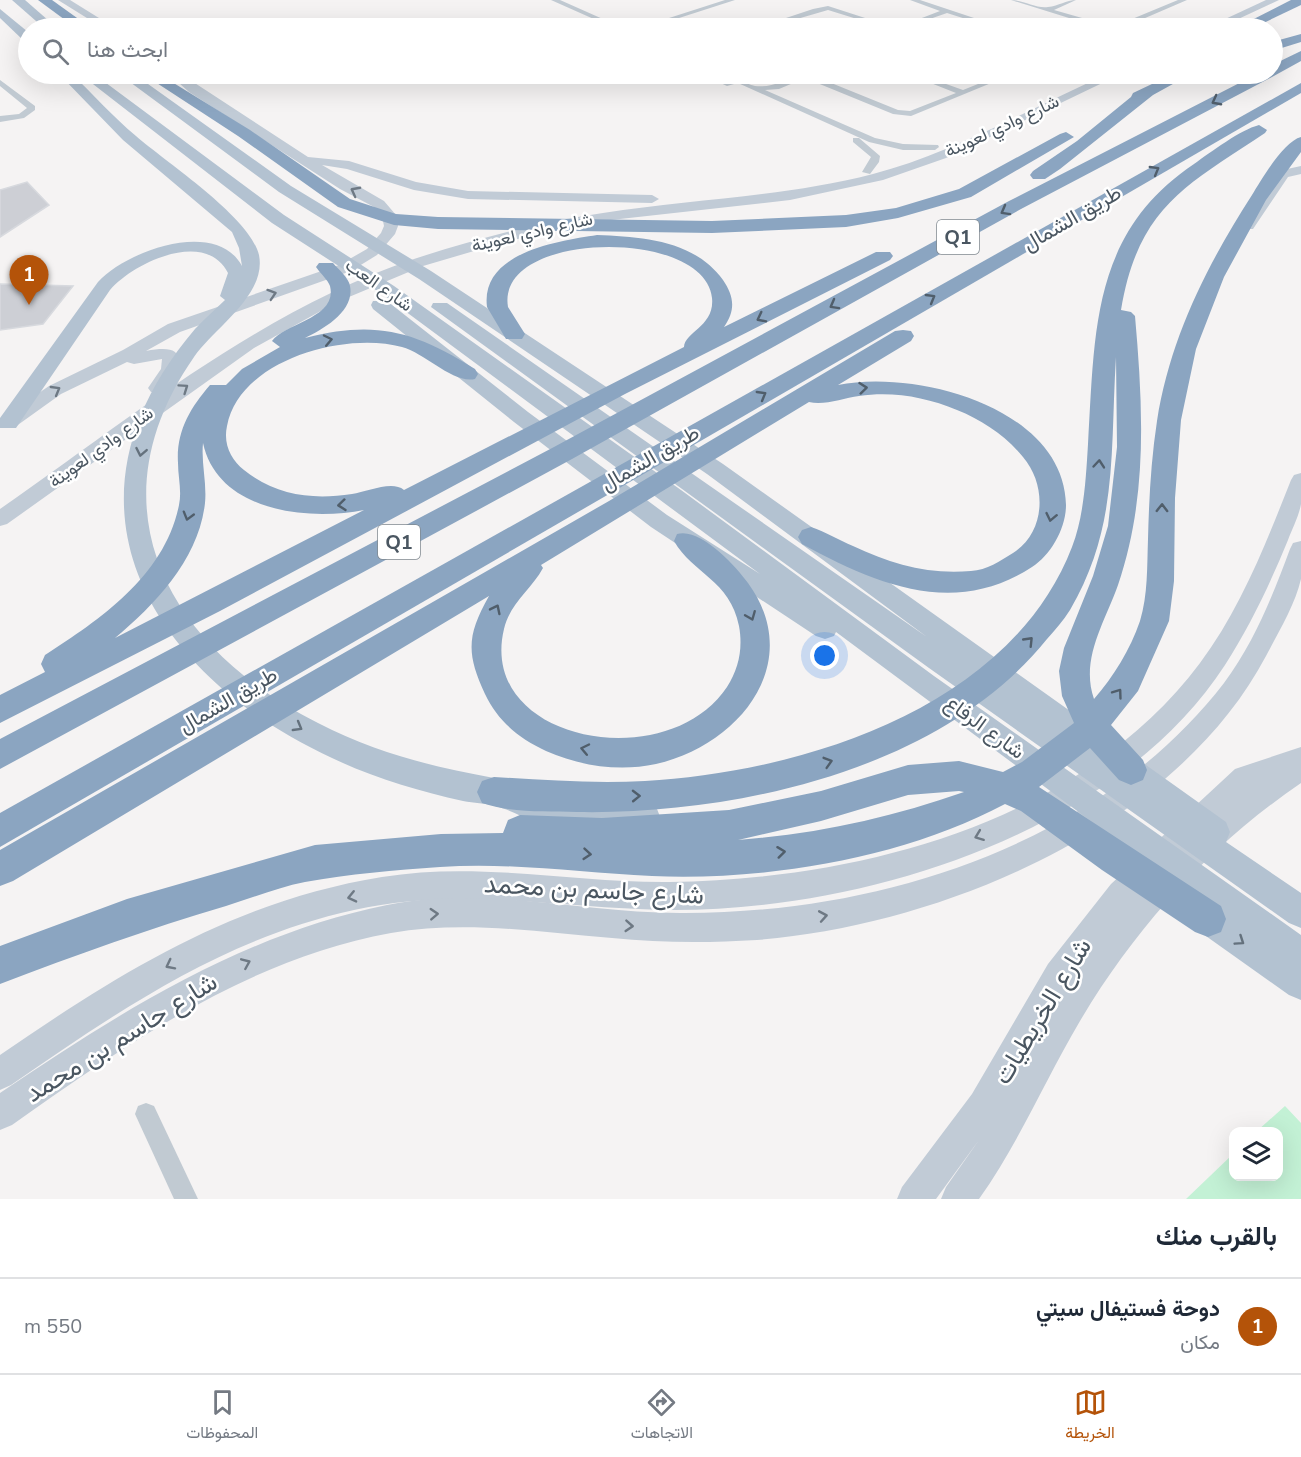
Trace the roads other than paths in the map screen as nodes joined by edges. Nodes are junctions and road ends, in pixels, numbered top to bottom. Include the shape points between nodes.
1 (18, 0) edge
2 (44, 0) edge
3 (63, 0) edge
4 (732, 0) edge
5 (908, 0) edge
6 (913, 0) edge
7 (1014, 0) edge
8 (1073, 0) edge
9 (1184, 0) edge
10 (1254, 0) edge
11 (1266, 0) edge
12 (1274, 0) edge
13 (1301, 0) edge
14 (0, 1) edge
15 (719, 1) edge
16 (552, 2) edge
17 (1301, 9) edge
18 (1047, 10) junction
19 (946, 12) junction
20 (2, 15) edge
21 (33, 18) edge
22 (40, 18) edge
23 (70, 18) edge
24 (93, 18) edge
25 (583, 18) edge
26 (593, 18) edge
27 (667, 18) edge
28 (671, 18) edge
29 (795, 18) edge
30 (860, 18) edge
31 (929, 18) edge
32 (964, 18) edge
33 (966, 18) edge
34 (1071, 18) edge
35 (1141, 18) edge
36 (1221, 18) edge
37 (1233, 18) edge
38 (1233, 18) edge
39 (1264, 18) edge
40 (1283, 23) edge
41 (18, 30) edge
42 (1301, 38) edge
43 (1283, 43) edge
44 (1301, 55) edge
45 (1283, 65) edge
46 (0, 82) edge
47 (75, 84) edge
48 (100, 84) edge
49 (119, 84) edge
50 (140, 84) edge
51 (166, 84) edge
52 (183, 84) edge
53 (187, 84) edge
54 (729, 84) edge
55 (746, 84) edge
56 (782, 84) edge
57 (829, 84) edge
58 (939, 84) edge
59 (985, 84) edge
60 (1073, 84) edge
61 (1094, 84) edge
62 (1149, 84) edge
63 (1150, 84) edge
64 (1152, 84) edge
65 (1216, 84) edge
66 (1248, 84) edge
67 (753, 87) junction
68 (776, 87) junction
69 (1301, 87) edge
70 (193, 89) junction
71 (964, 93) junction
72 (774, 96) junction
73 (1301, 102) edge
74 (1100, 109) dead end
75 (0, 119) edge
76 (150, 121) junction
77 (1080, 122) dead end
78 (128, 137) junction
79 (863, 140) junction
80 (935, 147) junction
81 (1300, 148) edge
82 (1028, 158) junction
83 (308, 160) junction
84 (1301, 170) edge
85 (867, 172) junction
86 (213, 191) junction
87 (698, 197) junction
88 (1028, 199) junction
89 (1056, 227) junction
90 (1236, 237) junction
91 (354, 239) junction
92 (321, 258) junction
93 (1119, 274) junction
94 (242, 282) junction
95 (388, 290) junction
96 (514, 334) junction
97 (672, 361) junction
98 (90, 374) junction
99 (467, 374) junction
100 (156, 390) junction
101 (786, 408) junction
102 (8, 423) joint
103 (477, 462) junction
104 (1301, 480) edge
105 (683, 490) junction
106 (0, 502) edge
107 (0, 519) edge
108 (570, 535) junction
109 (811, 537) junction
110 (687, 541) junction
111 (1301, 549) edge
112 (928, 675) junction
113 (0, 697) edge
114 (0, 710) edge
115 (0, 755) edge
116 (1301, 758) edge
117 (1301, 769) edge
118 (1131, 770) junction
119 (487, 791) junction
120 (760, 813) junction
121 (0, 831) edge
122 (298, 866) junction
123 (0, 869) edge
124 (1301, 898) edge
125 (1301, 912) edge
126 (1208, 919) joint
127 (1301, 955) edge
128 (0, 965) edge
129 (1301, 983) edge
130 (0, 1074) edge
131 (0, 1113) edge
132 (146, 1114) dead end
133 (186, 1199) edge
134 (914, 1199) edge
135 (958, 1199) edge

1 - 22 main road
2 - 23 highway
3 - 24 main road
4 - 15 street
5 - 19 street
6 - 19 street
7 - 18 street
8 - 18 street
9 - 35 street
10 - 36 main road
11 - 37 main road
12 - 38 main road
13 - 39 highway
14 - 21 main road
15 - 27 street
15 - 28 street
16 - 25 street
16 - 26 street
17 - 40 highway
18 - 34 street
19 - 31 street
19 - 32 street
19 - 33 street
20 - 41 main road
29 - 30 street via 828,8
42 - 43 highway
44 - 45 highway
46 - 75 street via 32,108 21,116
47 - 78 main road
48 - 76 main road, شارع العب
49 - 91 main road, شارع العب via 213,153
50 - 91 main road
51 - 82 highway via 344,203 394,219 449,224 810,224 898,213 965,193
52 - 70 highway
53 - 70 main road
54 - 79 street
55 - 67 street
56 - 68 street
57 - 71 street via 905,114 919,113
58 - 71 street
59 - 71 street
60 - 80 main road, شارع وادي لعوينة
107 -> 61 main road, شارع وادي لعوينة via 248,344 332,299 409,267 468,247 578,221 790,196 878,177 941,155
62 - 74 highway
63 - 82 highway
64 -> 97 highway via 1085,144 1037,176
65 - 88 highway via 1069,168
66 -> 88 highway, طريق الشمال / Q1
67 - 68 street
67 - 72 street
68 - 72 street
89 -> 69 highway, طريق الشمال / Q1
70 - 83 main road
72 - 79 street
73 - 93 highway via 1172,189 1135,232
76 - 86 main road via 211,183
76 - 92 main road, شارع العب via 269,212
77 - 82 highway
78 - 86 main road via 169,158
78 - 94 main road via 238,229 251,256
79 - 80 street
79 - 85 street via 876,156
80 - 85 main road, شارع وادي لعوينة
81 - 90 highway via 1273,174
83 - 87 main road via 349,165 414,186 468,195
98 -> 83 main road via 174,328 324,277 379,246 391,226 389,215
84 - 90 main road via 1283,174 1254,220
85 - 87 main road, شارع وادي لعوينة via 771,190
86 - 92 main road via 248,218
87 - 100 main road, شارع وادي لعوينة via 521,224 409,257 336,286 272,318 207,354
88 -> 115 highway, طريق الشمال / Q1
89 - 101 highway via 1024,256
121 -> 89 highway, طريق الشمال / Q1
122 -> 90 highway via 461,849 644,859 708,859 786,852 925,821 1033,774 1087,733 1131,676 1146,645 1159,592 1163,470 1176,375 1197,310
91 - 95 main road, شارع العب
91 - 96 main road via 425,275
92 - 95 main road
92 -> 113 highway via 340,284 341,292 331,311 241,367 205,405 196,422 190,441 193,486 188,521 155,579 114,622 86,644
93 - 118 highway via 1130,435 1127,487 1112,561 1075,666 1075,684 1080,704 1105,743
119 -> 93 highway via 647,796 731,786 781,775 835,760 894,735 939,712 997,671 1058,606 1086,546 1100,463 1109,312
94 - 102 main road via 231,260 208,248 158,253 124,267 104,286
94 -> 119 main road via 242,292 174,368 157,399 140,455 135,499 143,561 185,635 254,699 340,749 430,780
95 - 99 main road
95 - 105 main road, شارع العب via 547,406
95 - 105 main road, شارع العب via 569,396
96 - 97 highway via 499,312 497,295 508,273 517,265 541,252 570,244 638,242 690,259 710,273 720,290 722,309 714,328
96 - 109 main road
97 - 103 highway
98 - 100 main road via 163,353 171,356 172,363
102 -> 98 main road via 55,390
103 -> 99 highway via 392,495 321,506 275,499 246,486 226,468 215,444 217,420 237,387 266,363 300,347 366,336 404,340
99 - 110 main road
100 - 106 main road, شارع وادي لعوينة
101 - 108 highway
101 -> 109 highway via 814,397 869,387 936,394 970,406 1017,435 1037,458 1051,487 1052,517 1041,543 1017,565 980,579 933,582 892,575 855,561
103 - 114 highway
104 -> 130 main road, شارع جاسم بن محمد via 1252,597 1191,692 1113,765 1024,817 946,849 894,865 768,890 663,896 479,882 408,886 354,896 287,916 184,957 100,1006
105 - 112 main road, شارع الرفاع
110 -> 108 highway via 728,577 750,613 757,647 750,676 735,704 686,740 650,751 605,753 554,740 528,727 501,699 486,660 489,626 504,593
108 - 123 highway
109 - 118 main road
110 - 112 main road via 879,663
131 -> 111 main road, شارع جاسم بن محمد via 109,1038 192,988 259,957 344,929 404,917 452,913 679,928 790,921 898,899 1031,850 1113,803 1189,741 1232,690 1256,652
112 - 125 main road, شارع الرفاع
112 - 127 main road, شارع الرفاع
116 - 134 main road, شارع الخريطيات via 1244,777 1121,894 1038,1007 984,1106
117 - 135 main road, شارع الخريطيات via 1240,812 1130,921 1087,980 1007,1127
118 - 124 main road
119 - 120 main road via 554,812 634,819
120 - 122 highway via 664,831 446,832 369,846
120 - 126 highway via 923,777 978,779 1033,800
122 - 128 highway via 127,917
126 -> 129 main road
132 - 133 street

